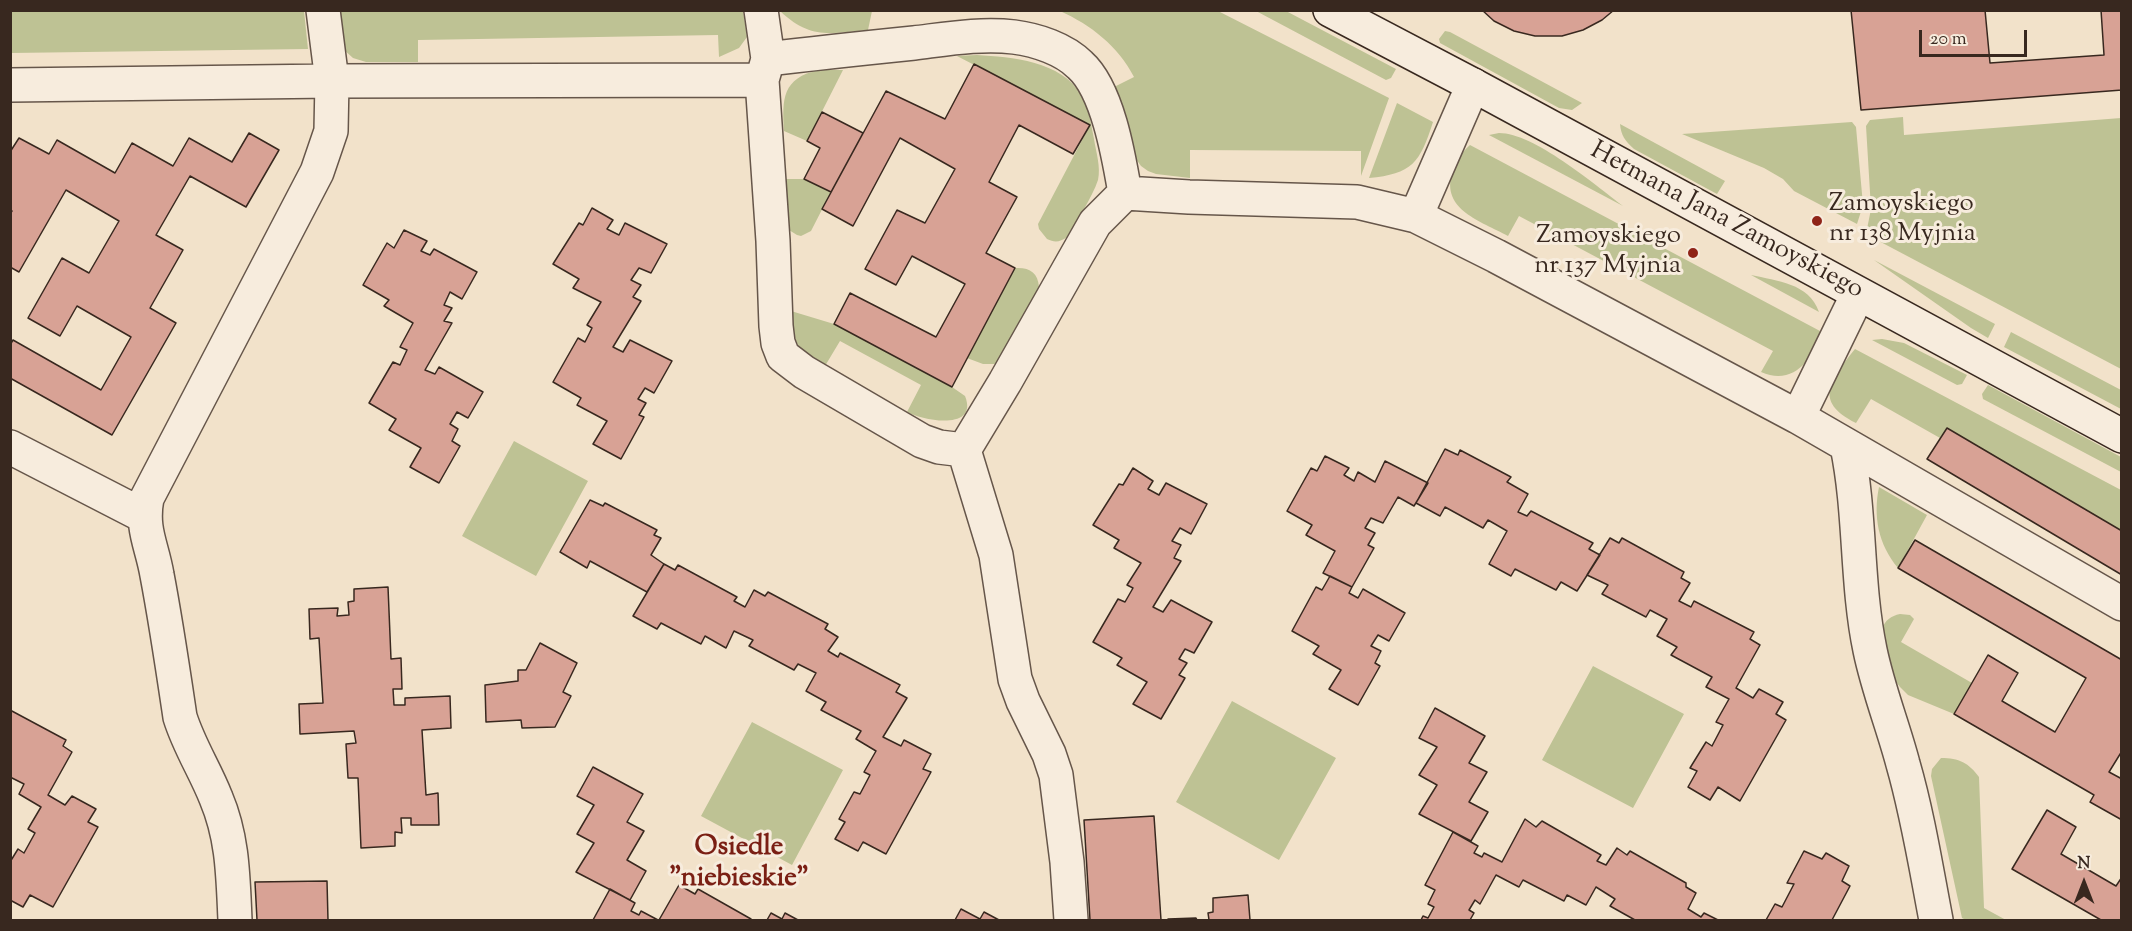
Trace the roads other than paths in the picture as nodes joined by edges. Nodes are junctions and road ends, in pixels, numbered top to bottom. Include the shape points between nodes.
1 (323, 10) edge
2 (761, 10) edge
3 (1330, 10) edge
4 (765, 69) junction
5 (332, 81) junction
6 (10, 85) edge
7 (1473, 85) junction
8 (1125, 193) junction
9 (1416, 216) junction
10 (1858, 294) junction
11 (1798, 417) junction
12 (2121, 436) edge
13 (1847, 446) junction
14 (10, 447) edge
15 (964, 450) junction
16 (144, 516) junction
17 (2121, 604) edge
18 (235, 921) edge
19 (1071, 921) edge
20 (1936, 921) edge

1 - 5 street
2 - 4 street
3 - 7 street, Hetmana Jana Zamoyskiego
4 - 5 street
4 - 8 street via 990,36 1039,42 1082,66 1095,86 1110,121
4 - 15 street via 776,326 783,356 922,441
5 - 6 street
5 - 16 street via 331,131 316,172 147,498
7 - 9 street
7 - 10 street, Hetmana Jana Zamoyskiego
8 - 9 street via 1357,202
8 - 15 street via 1095,223
9 - 11 street
10 - 11 street
10 - 12 street, Hetmana Jana Zamoyskiego
11 - 13 street
13 - 17 street
13 - 20 street via 1854,482 1869,649 1919,825
14 - 16 street
15 - 19 street via 996,555 1015,680 1056,775
16 - 18 street via 180,717 216,797 232,854

